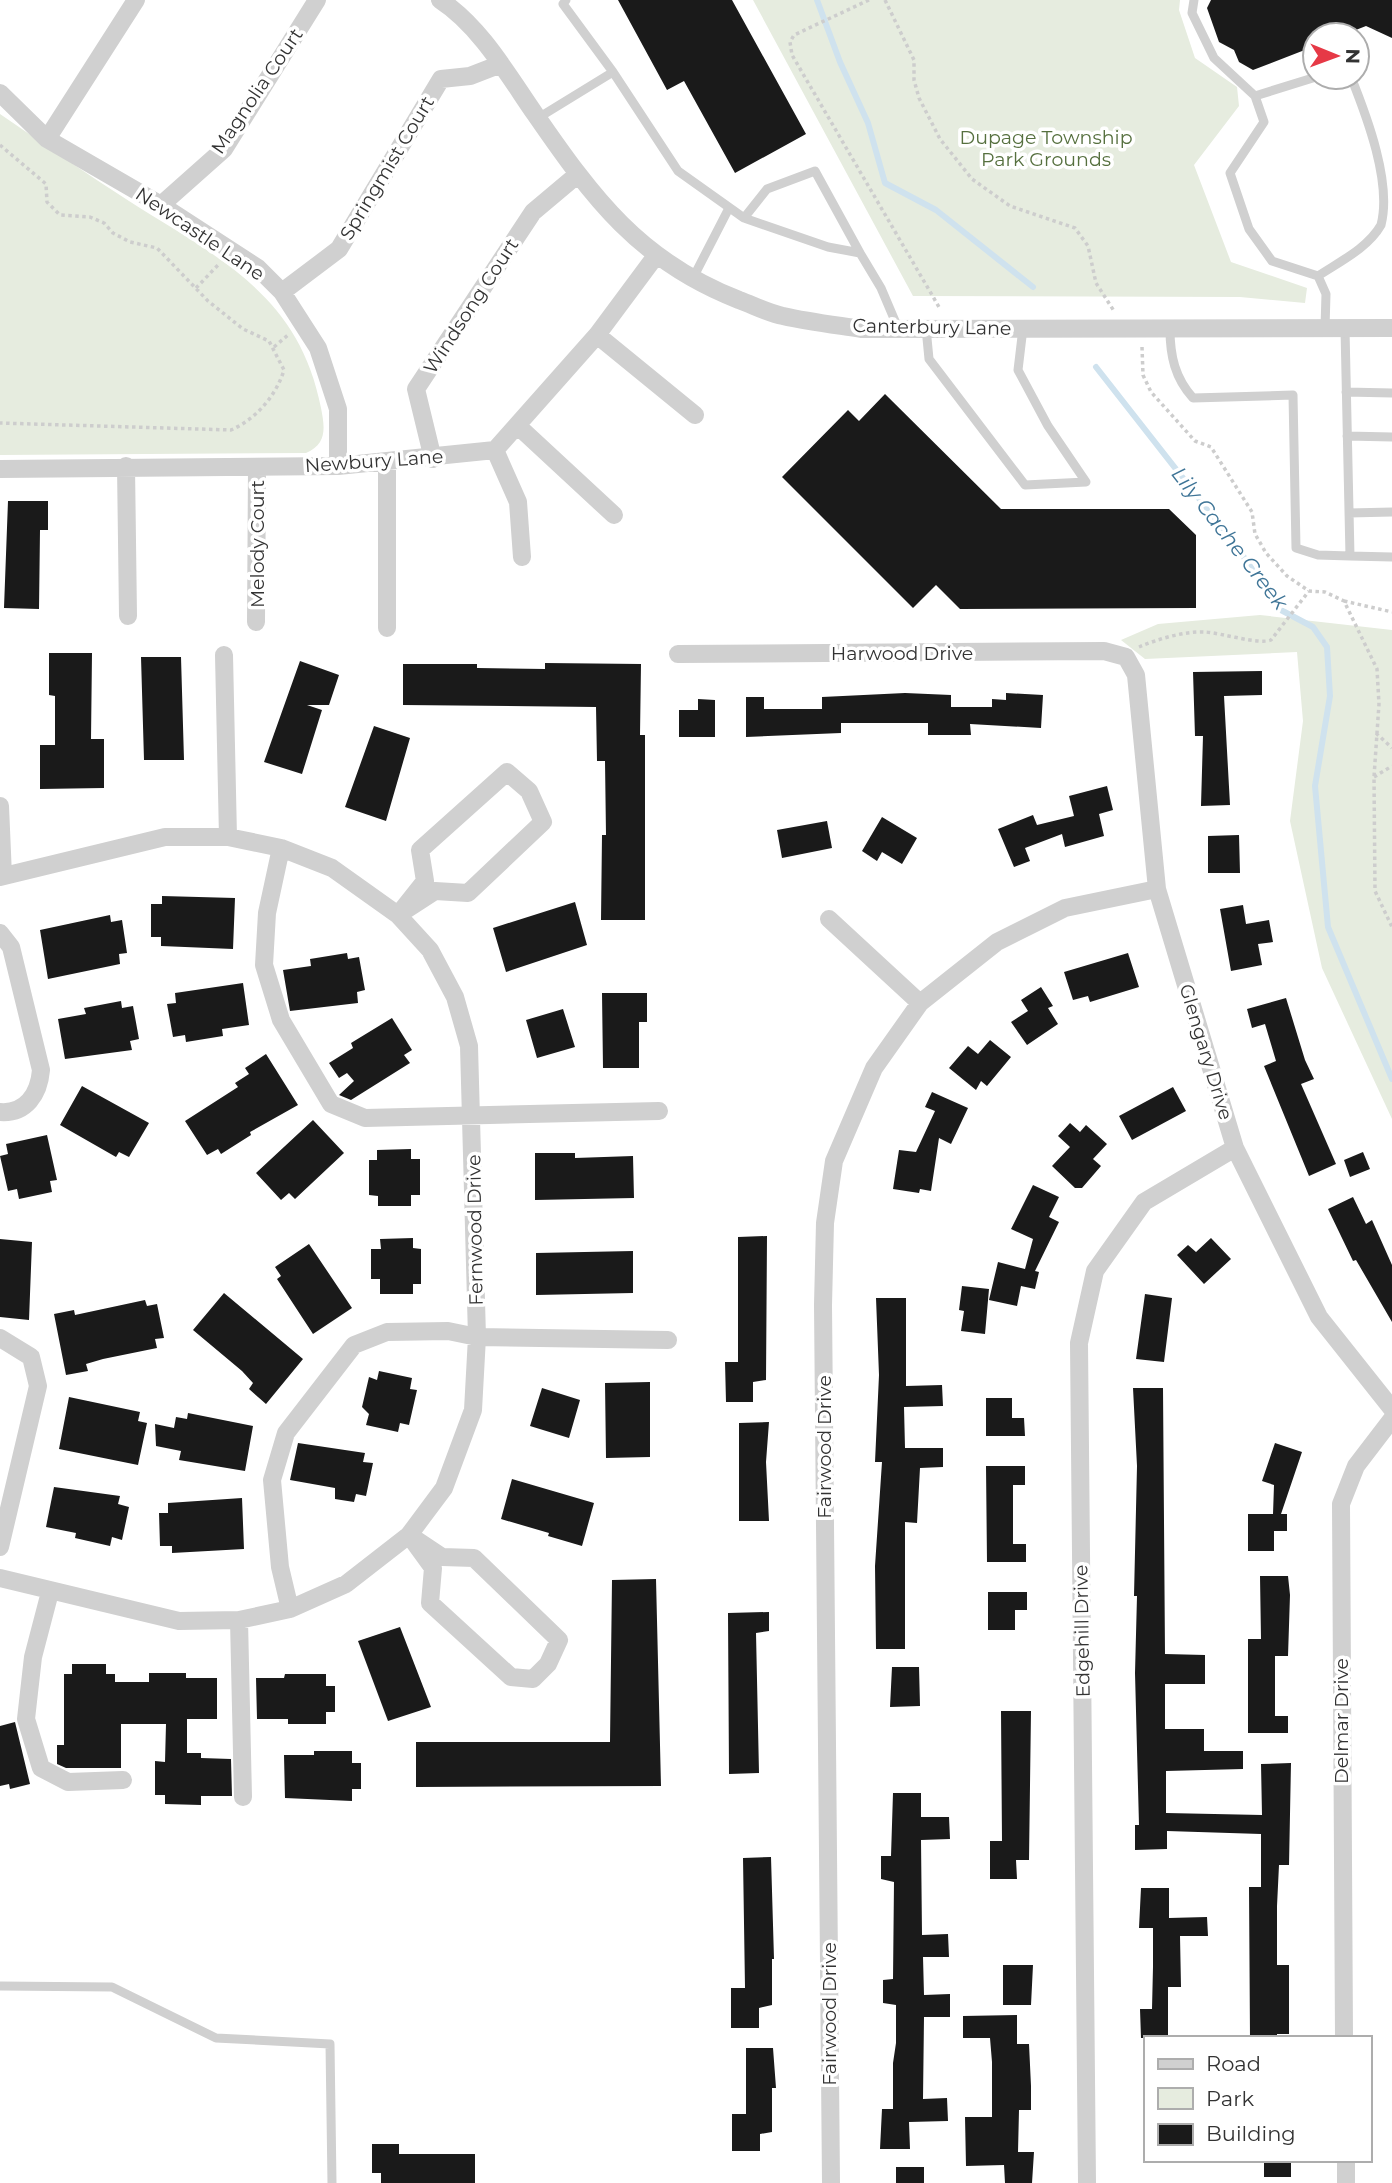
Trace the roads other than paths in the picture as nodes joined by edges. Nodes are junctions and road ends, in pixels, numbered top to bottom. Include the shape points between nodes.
1 (136, 0) edge
2 (317, 0) edge
3 (440, 0) edge
4 (1194, 0) edge
5 (563, 1) edge
6 (500, 64) junction
7 (613, 72) junction
8 (1301, 82) edge
9 (1357, 91) edge
10 (0, 93) edge
11 (1255, 96) junction
12 (538, 118) junction
13 (47, 139) junction
14 (578, 175) junction
15 (161, 205) junction
16 (729, 208) junction
17 (744, 218) junction
18 (860, 253) junction
19 (655, 257) junction
20 (1318, 276) junction
21 (693, 278) junction
22 (282, 292) junction
23 (898, 328) junction
24 (926, 328) junction
25 (1023, 328) junction
26 (1325, 328) junction
27 (1345, 328) junction
28 (1392, 328) edge
29 (1170, 329) junction
30 (597, 335) junction
31 (1346, 392) junction
32 (1392, 393) edge
33 (695, 415) dead end
34 (519, 427) junction
35 (1347, 436) junction
36 (1392, 437) edge
37 (495, 450) junction
38 (433, 458) junction
39 (387, 462) junction
40 (125, 466) junction
41 (338, 466) junction
42 (257, 467) junction
43 (0, 469) edge
44 (1392, 512) edge
45 (1349, 513) junction
46 (614, 515) dead end
47 (1350, 556) junction
48 (522, 557) dead end
49 (1392, 557) edge
50 (128, 616) dead end
51 (256, 622) dead end
52 (387, 628) dead end
53 (678, 654) dead end
54 (224, 655) dead end
55 (1126, 657) joint
56 (0, 806) edge
57 (228, 836) junction
58 (281, 848) junction
59 (1, 877) edge
60 (1157, 889) junction
61 (398, 915) junction
62 (829, 919) dead end
63 (0, 933) edge
64 (920, 1003) junction
65 (659, 1111) dead end
66 (0, 1112) edge
67 (473, 1114) junction
68 (1235, 1148) junction
69 (477, 1337) junction
70 (0, 1338) edge
71 (667, 1340) dead end
72 (1392, 1409) edge
73 (1392, 1419) edge
74 (409, 1535) junction
75 (0, 1548) edge
76 (0, 1578) edge
77 (50, 1592) junction
78 (290, 1609) junction
79 (239, 1620) junction
80 (123, 1780) dead end
81 (243, 1797) dead end
82 (0, 1986) edge
83 (1344, 2036) edge
84 (1346, 2162) edge
85 (332, 2183) edge
86 (831, 2183) edge
87 (1087, 2183) edge
88 (1346, 2183) edge

1 - 13 street
2 - 15 street, Magnolia Court via 224,149
3 - 6 street, Canterbury Lane
4 - 11 lane via 1192,13 1214,58
5 - 7 lane
6 - 12 street, Canterbury Lane
6 - 22 street, Springmist Court via 470,76 441,79 339,249
7 - 12 lane
7 - 16 lane via 678,171
8 - 11 lane
9 - 20 lane via 1383,155 1390,198 1381,225 1360,247
10 - 13 street, Newcastle Lane
11 - 20 lane via 1264,122 1230,173 1249,229 1272,261
12 - 14 street, Canterbury Lane
13 - 15 street, Newcastle Lane
14 - 19 street, Canterbury Lane
14 - 38 street, Windsong Court via 533,212 416,389
15 - 22 street, Newcastle Lane via 258,268
16 - 17 lane
16 - 21 lane
17 - 18 lane
17 - 18 lane via 767,189 815,171
18 - 23 lane
19 - 21 street, Canterbury Lane
19 - 30 street
20 - 26 lane via 1326,294
21 - 23 street, Canterbury Lane via 781,316 862,329
22 - 41 street, Newcastle Lane via 318,348 338,409
23 - 24 street, Canterbury Lane
24 - 25 street, Canterbury Lane
24 - 25 lane via 929,359 1025,485 1086,482 1018,370
25 - 29 street, Canterbury Lane
26 - 27 street, Canterbury Lane
26 - 29 street, Canterbury Lane
27 - 28 street, Canterbury Lane
27 - 31 lane
29 - 47 lane via 1170,352 1181,385 1193,398 1293,395 1296,548 1318,555
30 - 33 street
30 - 34 street
31 - 32 lane
31 - 35 lane
34 - 37 street
34 - 46 street
35 - 36 lane
35 - 45 lane
37 - 38 street, Newbury Lane
37 - 48 street via 518,502
38 - 39 street, Newbury Lane
39 - 41 street, Newbury Lane
39 - 52 street
40 - 42 street, Newbury Lane
40 - 43 street, Newbury Lane
40 - 50 street
41 - 42 street, Newbury Lane
42 - 51 street, Melody Court
44 - 45 lane
45 - 47 lane
47 - 49 lane
53 - 55 street, Harwood Drive via 1104,651
54 - 57 street
55 - 60 street, Glengary Drive via 1136,675
56 - 59 street
57 - 58 street, Fernwood Drive
57 - 59 street, Fernwood Drive via 165,837
58 - 61 street, Fernwood Drive via 332,868
58 - 67 street via 267,913 264,965 281,1020 331,1104 365,1118
60 - 64 street, Fairwood Drive via 1065,908 997,942
60 - 68 street, Glengary Drive
61 - 61 street via 425,881 420,850 507,772 528,791 543,821 468,893 435,891
61 - 67 street, Fernwood Drive via 430,950 455,998 469,1046
62 - 64 street
63 - 66 street via 11,947 41,1070 33,1098 23,1108
64 - 86 street, Fairwood Drive via 874,1069 834,1161 825,1223
65 - 67 street
67 - 69 street, Fernwood Drive
68 - 72 street, Glengary Drive via 1319,1317
68 - 87 street, Edgehill Drive via 1144,1202 1095,1271 1079,1343
69 - 71 street
69 - 74 street, Fernwood Drive via 472,1410 444,1488
69 - 78 street via 449,1331 387,1332 354,1345 286,1433 272,1480 280,1567
70 - 75 street via 32,1357 38,1386
73 - 83 street, Delmar Drive via 1356,1466 1341,1504
74 - 74 street via 433,1567 430,1603 511,1676 533,1679 548,1664 559,1640 474,1558 442,1558
74 - 78 street, Fernwood Drive via 346,1584
76 - 77 street, Fernwood Drive
77 - 79 street, Fernwood Drive via 179,1621
77 - 80 street via 33,1657 26,1719 41,1768 68,1782
78 - 79 street, Fernwood Drive
79 - 81 street
82 - 85 lane via 112,1987 216,2038 330,2044
84 - 88 street

